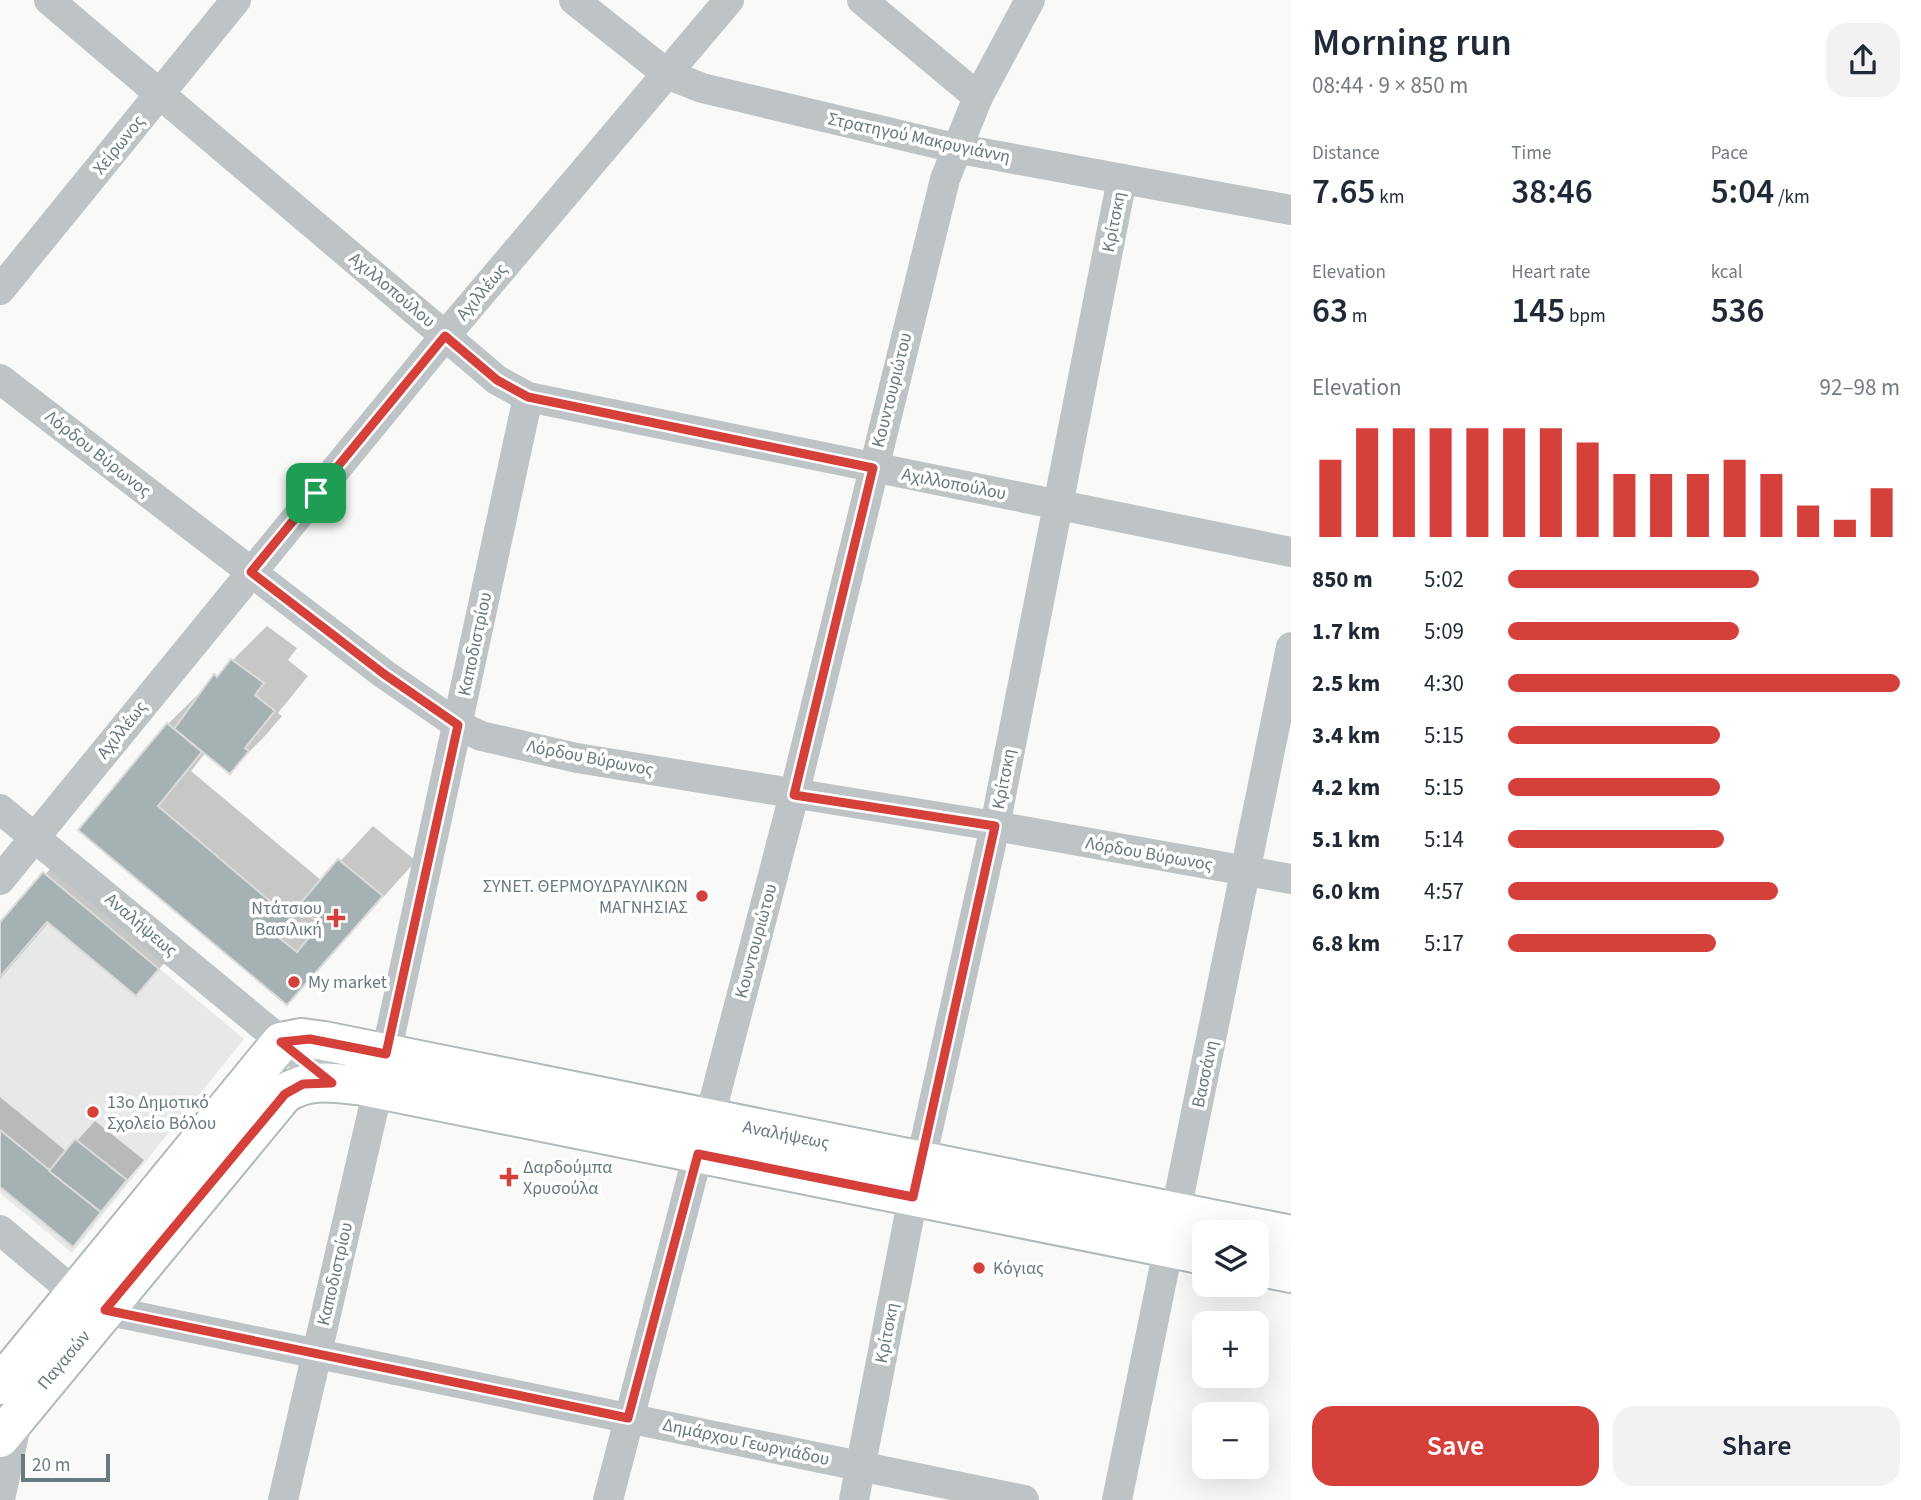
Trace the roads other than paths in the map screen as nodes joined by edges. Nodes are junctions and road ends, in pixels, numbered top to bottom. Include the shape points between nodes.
1 (49, 0) edge
2 (236, 0) edge
3 (574, 0) edge
4 (729, 0) edge
5 (862, 0) edge
6 (1030, 0) edge
7 (667, 74) junction
8 (160, 94) junction
9 (978, 97) junction
10 (955, 148) junction
11 (1122, 179) junction
12 (1291, 210) edge
13 (0, 290) edge
14 (445, 336) junction
15 (0, 379) edge
16 (528, 397) junction
17 (873, 468) junction
18 (1058, 505) junction
19 (1291, 552) edge
20 (251, 572) junction
21 (1291, 647) edge
22 (458, 725) junction
23 (794, 795) junction
24 (0, 809) edge
25 (995, 826) junction
26 (34, 837) junction
27 (1246, 871) junction
28 (1291, 879) edge
29 (0, 880) edge
30 (281, 1042) junction
31 (382, 1072) junction
32 (332, 1083) junction
33 (703, 1137) junction
34 (917, 1179) junction
35 (0, 1230) edge
36 (1291, 1235) edge
37 (1183, 1239) edge
38 (1269, 1269) edge
39 (1291, 1273) edge
40 (90, 1302) junction
41 (317, 1356) junction
42 (6, 1413) edge
43 (628, 1418) junction
44 (861, 1466) junction
45 (0, 1499) edge
46 (283, 1500) edge
47 (608, 1500) edge
48 (853, 1500) edge
49 (1024, 1500) edge
50 (1117, 1500) edge

1 - 8 street, Αχιλλοπούλου
2 - 8 street, Χείρωνος
3 - 7 street, Στρατηγού Μακρυγιάννη
4 - 7 street, Αχιλλέως
5 - 9 street
6 - 9 street, Κουντουριώτου
7 - 10 street, Στρατηγού Μακρυγιάννη via 722,94
7 - 14 street, Αχιλλέως
8 - 13 street, Χείρωνος
8 - 14 street, Αχιλλοπούλου
9 - 10 street, Κουντουριώτου
10 - 11 street, Στρατηγού Μακρυγιάννη
10 - 17 street, Κουντουριώτου
11 - 12 street, Στρατηγού Μακρυγιάννη
11 - 18 street, Κρίτσκη
14 - 16 street, Αχιλλοπούλου via 497,380
14 - 20 street, Αχιλλέως
15 - 20 street, Λόρδου Βύρωνος
16 - 17 street, Αχιλλοπούλου
16 - 22 street, Καποδιστρίου
17 - 18 street, Αχιλλοπούλου
17 - 23 street, Κουντουριώτου
18 - 19 street, Αχιλλοπούλου
18 - 25 street, Κρίτσκη
20 - 22 street, Λόρδου Βύρωνος
20 - 26 street, Αχιλλέως
21 - 27 street, Βασσάνη
22 - 23 street, Λόρδου Βύρωνος via 481,736 577,758
22 - 31 street, Καποδιστρίου
23 - 25 street, Λόρδου Βύρωνος
23 - 33 street, Κουντουριώτου
24 - 26 street, Αναλήψεως
25 - 27 street, Λόρδου Βύρωνος
25 - 34 street, Κρίτσκη
26 - 29 street, Αχιλλέως
26 - 30 street, Αναλήψεως
27 - 28 street, Λόρδου Βύρωνος
27 - 37 street, Βασσάνη
30 - 31 main road, Αναλήψεως via 310,1039
30 - 32 street, Αναλήψεως
30 - 40 main road, Παγασών
31 - 32 main road, Αναλήψεως
31 - 33 main road, Αναλήψεως
31 - 41 street, Καποδιστρίου
32 - 40 main road, Παγασών via 303,1084 285,1094
33 - 34 main road, Αναλήψεως
33 - 43 street, Κουντουριώτου
34 - 37 main road, Αναλήψεως
34 - 44 street, Κρίτσκη
35 - 40 street, Δημάρχου Γεωργιάδου
36 - 37 main road, Αναλήψεως
37 - 50 street, Βασσάνη
38 - 39 main road
40 - 41 street, Δημάρχου Γεωργιάδου
40 - 42 main road, Παγασών
41 - 43 street, Δημάρχου Γεωργιάδου
41 - 46 street, Καποδιστρίου
42 - 45 street
43 - 44 street, Δημάρχου Γεωργιάδου
43 - 47 street, Κουντουριώτου
44 - 48 street, Κρίτσκη
44 - 49 street, Δημάρχου Γεωργιάδου

